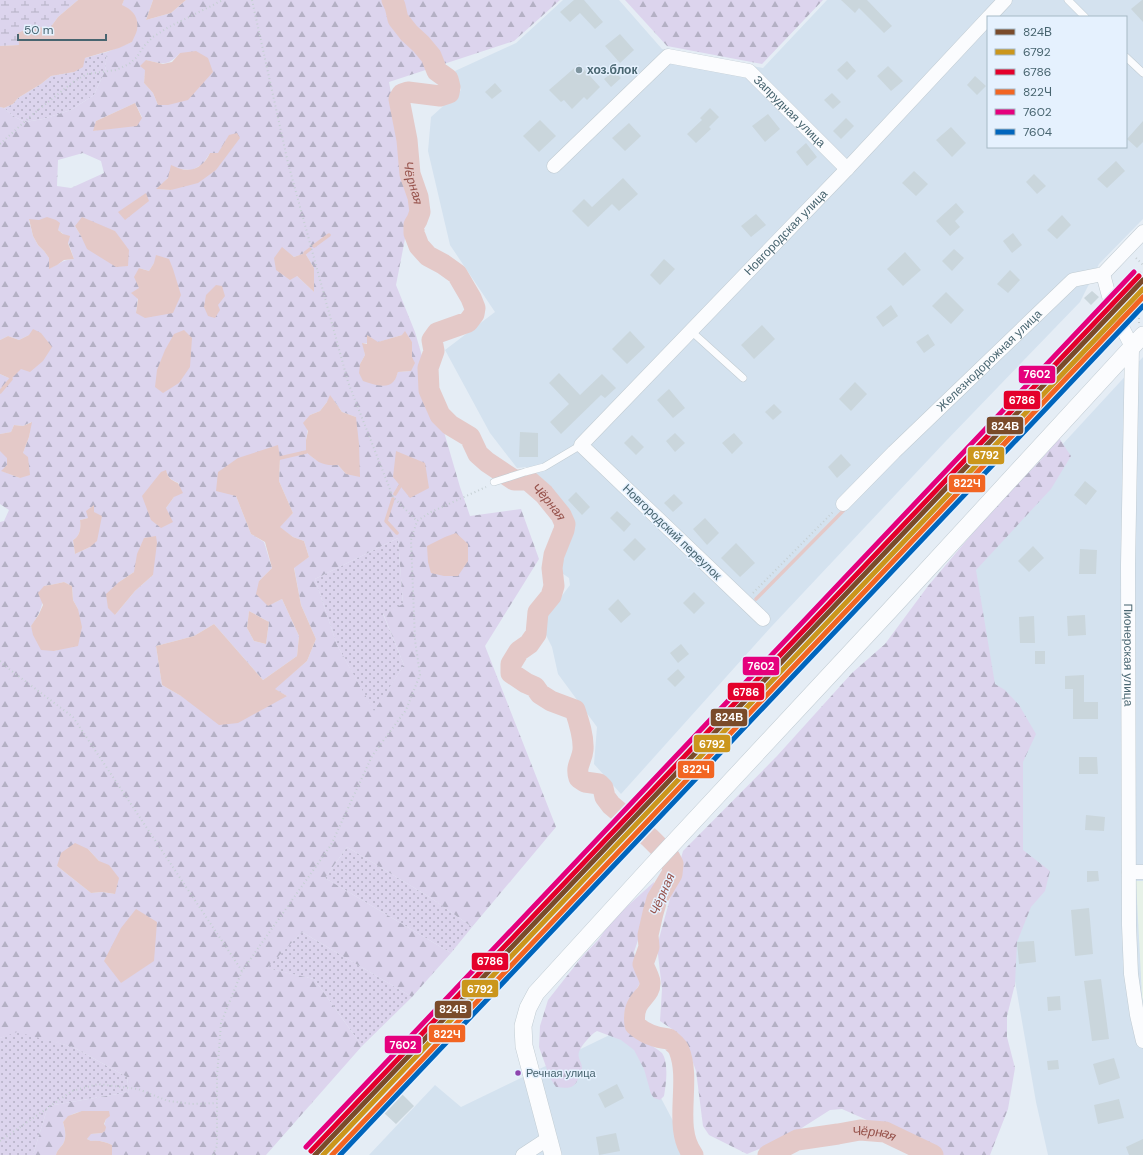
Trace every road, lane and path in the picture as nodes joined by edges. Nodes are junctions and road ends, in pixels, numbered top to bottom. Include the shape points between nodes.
1 (223, 0) edge
2 (252, 0) edge
3 (1005, 0) edge
4 (1068, 0) edge
5 (990, 16) edge
6 (1084, 16) edge
7 (987, 19) edge
8 (1127, 58) edge
9 (1143, 73) edge
10 (0, 144) edge
11 (554, 166) dead end
12 (847, 169) junction
13 (1143, 232) edge
14 (1134, 256) dead end
15 (1143, 265) edge
16 (1143, 270) edge
17 (1103, 274) junction
18 (1135, 279) dead end
19 (1119, 284) dead end
20 (1143, 305) edge
21 (691, 331) junction
22 (1137, 341) edge
23 (743, 378) dead end
24 (581, 445) junction
25 (494, 482) joint
26 (841, 503) joint
27 (417, 522) junction
28 (736, 594) junction
29 (763, 619) dead end
30 (0, 661) edge
31 (1136, 872) edge
32 (242, 971) junction
33 (1143, 1041) edge
34 (217, 1103) junction
35 (549, 1138) junction
36 (0, 1141) edge
37 (213, 1155) edge
38 (523, 1155) edge
39 (553, 1155) edge

1 - 10 path via 153,37 129,64 116,70 87,74 73,82
2 - 27 path via 288,163 348,382 393,497
3 - 5 street, Новгородская улица
4 - 6 lane
7 - 12 street, Новгородская улица
8 - 9 lane
11 - 12 street, Запрудная улица via 668,56 749,72
12 - 21 street, Новгородская улица
13 - 17 street
14 - 15 path
16 - 18 path
17 - 22 street, Пионерская улица via 1113,311
17 - 26 street, Железнодорожная улица via 1073,280
19 - 20 path via 1139,306
21 - 23 lane
21 - 24 street, Новгородская улица
22 - 31 street, Пионерская улица via 1128,565
22 - 35 street via 536,993 523,1026 524,1046
24 - 25 lane via 544,467
24 - 28 street, Новгородский переулок
25 - 27 path via 431,512
26 - 28 path via 752,594
27 - 32 path via 411,540 415,640 420,675 406,710 372,756 331,845
28 - 29 street, Новгородский переулок
30 - 32 path via 73,718
31 - 33 street, Пионерская улица via 1129,925 1131,974
32 - 34 path via 221,1024
34 - 36 path via 192,1104 168,1101 138,1089 98,1084 72,1091
34 - 37 path via 217,1146
35 - 38 street
35 - 39 street

